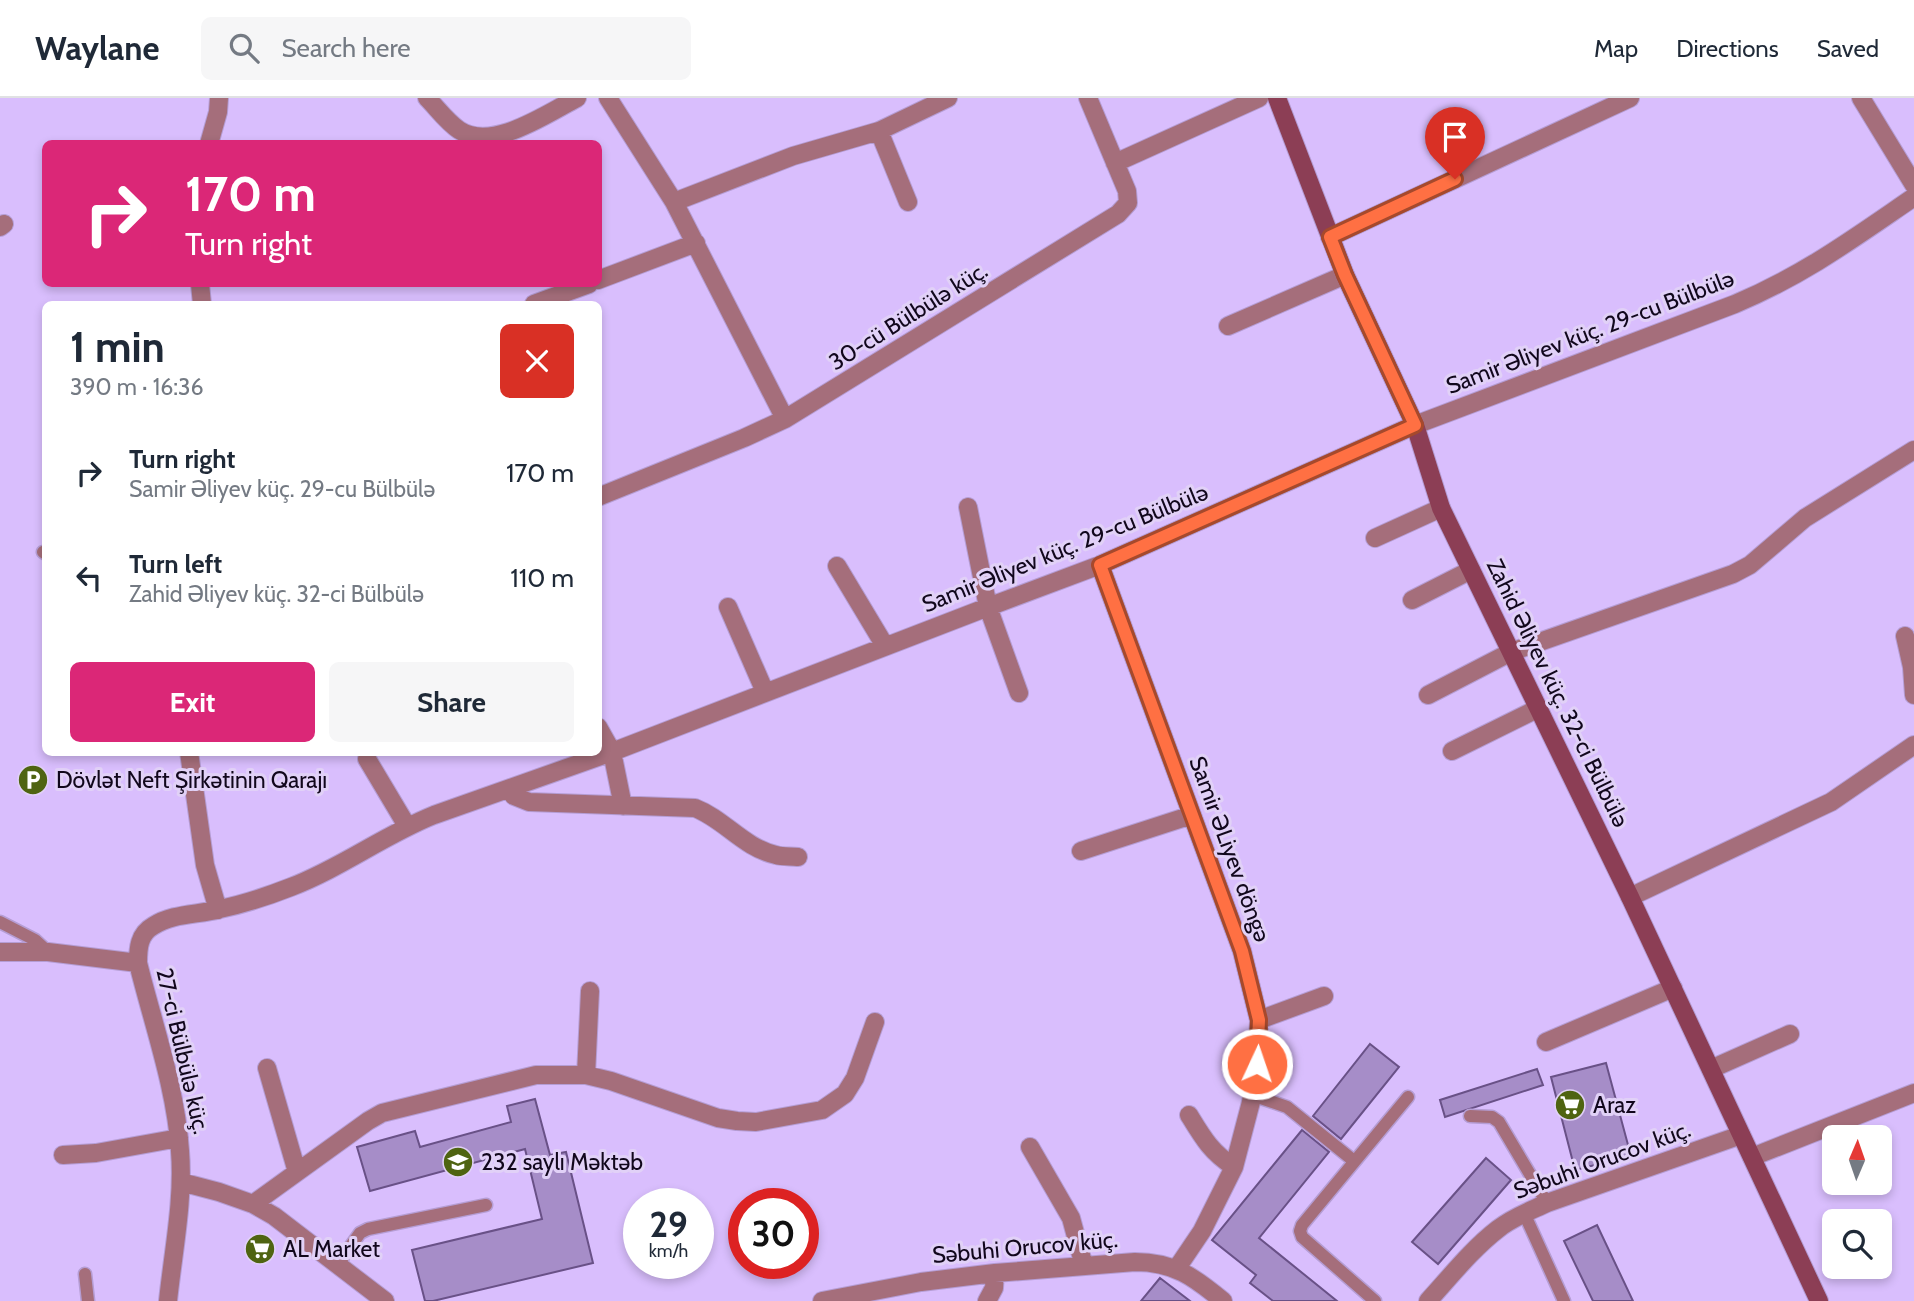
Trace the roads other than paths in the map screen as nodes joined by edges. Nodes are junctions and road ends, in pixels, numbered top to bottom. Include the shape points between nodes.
1 (219, 98) edge
2 (427, 98) edge
3 (577, 98) edge
4 (608, 98) edge
5 (948, 98) edge
6 (1088, 98) edge
7 (1259, 98) edge
8 (1277, 98) edge
9 (1630, 98) edge
10 (1861, 98) edge
11 (879, 131) junction
12 (210, 140) edge
13 (1115, 163) junction
14 (1914, 185) edge
15 (1914, 197) edge
16 (674, 202) junction
17 (908, 202) dead end
18 (1330, 237) junction
19 (696, 243) junction
20 (1345, 275) junction
21 (602, 278) edge
22 (581, 287) edge
23 (542, 301) edge
24 (1228, 326) dead end
25 (786, 419) junction
26 (1415, 425) junction
27 (1914, 450) edge
28 (602, 495) edge
29 (968, 507) dead end
30 (1441, 508) junction
31 (1375, 538) dead end
32 (1100, 565) junction
33 (837, 566) dead end
34 (1471, 570) junction
35 (1412, 600) dead end
36 (728, 607) dead end
37 (988, 607) junction
38 (1905, 636) dead end
39 (884, 646) junction
40 (1511, 652) junction
41 (765, 692) junction
42 (1019, 693) dead end
43 (1428, 695) dead end
44 (1914, 695) edge
45 (1539, 708) junction
46 (602, 734) edge
47 (1914, 745) edge
48 (1452, 751) dead end
49 (612, 752) junction
50 (190, 756) edge
51 (601, 756) edge
52 (602, 756) edge
53 (367, 760) dead end
54 (515, 788) junction
55 (623, 806) junction
56 (1192, 814) junction
57 (407, 826) junction
58 (1081, 850) dead end
59 (798, 857) dead end
60 (1630, 897) junction
61 (218, 910) junction
62 (0, 922) edge
63 (0, 952) edge
64 (48, 952) junction
65 (138, 963) junction
66 (1673, 988) junction
67 (590, 990) dead end
68 (1324, 996) dead end
69 (1259, 1020) junction
70 (875, 1022) dead end
71 (1790, 1034) dead end
72 (1546, 1042) dead end
73 (267, 1068) dead end
74 (1711, 1069) junction
75 (586, 1075) junction
76 (1914, 1093) edge
77 (1252, 1095) junction
78 (1408, 1097) dead end
79 (1189, 1115) dead end
80 (1470, 1116) dead end
81 (1741, 1135) junction
82 (179, 1138) junction
83 (1030, 1147) dead end
84 (63, 1155) dead end
85 (1752, 1157) junction
86 (1354, 1161) junction
87 (1234, 1167) junction
88 (297, 1172) junction
89 (181, 1182) junction
90 (1547, 1203) junction
91 (253, 1204) junction
92 (486, 1205) dead end
93 (1524, 1213) junction
94 (338, 1264) junction
95 (1084, 1266) junction
96 (1177, 1268) junction
97 (995, 1273) junction
98 (85, 1274) dead end
99 (88, 1301) edge
100 (168, 1301) edge
101 (384, 1301) edge
102 (822, 1301) edge
103 (988, 1301) edge
104 (1223, 1301) edge
105 (1375, 1301) edge
106 (1428, 1301) edge
107 (1564, 1301) edge
108 (1819, 1301) edge

1 - 12 street
2 - 3 street via 460,131 482,137 504,135
4 - 16 street
5 - 11 street
6 - 13 street, 30-cü Bülbülə küç.
7 - 13 street
8 - 18 street, Zahid Əliyev küç. 32-ci Bülbülə
9 - 18 street
10 - 14 street
11 - 16 street via 793,156
11 - 17 street
13 - 25 street, 30-cü Bülbülə küç. via 1128,203 1118,214
15 - 26 street, Samir Əliyev küç. 29-cu Bülbülə via 1776,286
16 - 19 street
18 - 20 street, Zahid Əliyev küç. 32-ci Bülbülə
19 - 21 street
19 - 25 street
20 - 24 street
20 - 26 street, Zahid Əliyev küç. 32-ci Bülbülə
22 - 23 street
25 - 28 street, 30-cü Bülbülə küç.
26 - 30 street, Zahid Əliyev küç. 32-ci Bülbülə
26 - 32 street, Samir Əliyev küç. 29-cu Bülbülə
27 - 40 street via 1805,518 1733,574
29 - 37 street
30 - 31 street
30 - 34 street, Zahid Əliyev küç. 32-ci Bülbülə
32 - 37 street, Samir Əliyev küç. 29-cu Bülbülə
32 - 56 street, Samir ƏLiyev döngə
33 - 39 street
34 - 35 street
34 - 40 street, Zahid Əliyev küç. 32-ci Bülbülə
36 - 41 street
37 - 39 street, Samir Əliyev küç. 29-cu Bülbülə
37 - 42 street
38 - 44 street
39 - 41 street, Samir Əliyev küç. 29-cu Bülbülə
40 - 43 street
40 - 45 street, Zahid Əliyev küç. 32-ci Bülbülə
41 - 49 street, Samir Əliyev küç. 29-cu Bülbülə
45 - 48 street
45 - 60 street, Zahid Əliyev küç. 32-ci Bülbülə
46 - 49 street
47 - 60 street via 1830,802
49 - 52 street, Samir Əliyev küç. 29-cu Bülbülə
49 - 55 street
50 - 61 street via 205,865
51 - 54 street, Samir Əliyev küç. 29-cu Bülbülə
53 - 57 street
54 - 55 street via 514,796 530,802
54 - 57 street, Samir Əliyev küç. 29-cu Bülbülə
55 - 59 street via 695,808 711,814 744,841 775,855
56 - 58 street
56 - 69 street, Samir ƏLiyev döngə via 1242,951
57 - 61 street, Samir Əliyev küç. 29-cu Bülbülə via 332,869
60 - 66 street, Zahid Əliyev küç. 32-ci Bülbülə
61 - 65 street, 27-ci Bülbülə küç. via 174,917 150,928 142,936
62 - 64 lane
63 - 64 street
64 - 65 street
65 - 82 street, 27-ci Bülbülə küç.
66 - 72 street
66 - 74 street, Zahid Əliyev küç. 32-ci Bülbülə
67 - 75 street
68 - 69 street
69 - 77 street, Samir ƏLiyev döngə
70 - 75 street via 845,1094 809,1113 756,1122 718,1118
71 - 74 street
73 - 88 street
74 - 81 street, Zahid Əliyev küç. 32-ci Bülbülə
75 - 88 street via 536,1075 382,1113
76 - 85 street
77 - 86 lane via 1287,1107
77 - 87 street, Samir ƏLiyev döngə
78 - 86 lane
79 - 87 street via 1207,1145
80 - 90 lane via 1499,1122
81 - 85 street, Zahid Əliyev küç. 32-ci Bülbülə
81 - 90 street, Səbuhi Orucov küç.
82 - 84 street
82 - 89 street, 27-ci Bülbülə küç.
83 - 95 street via 1071,1218
85 - 108 street, Zahid Əliyev küç. 32-ci Bülbülə
86 - 105 lane via 1300,1231
87 - 96 street, Samir ƏLiyev döngə via 1202,1231
88 - 91 street
89 - 91 street
89 - 100 street, 27-ci Bülbülə küç.
90 - 93 street, Səbuhi Orucov küç.
91 - 94 street
92 - 94 lane via 368,1228
93 - 106 street, Səbuhi Orucov küç. via 1497,1229
93 - 107 lane
94 - 101 street
95 - 96 street, Səbuhi Orucov küç. via 1151,1262
95 - 97 street, Səbuhi Orucov küç.
96 - 104 street, Səbuhi Orucov küç.
97 - 102 street, Səbuhi Orucov küç.
97 - 103 street
98 - 99 lane

